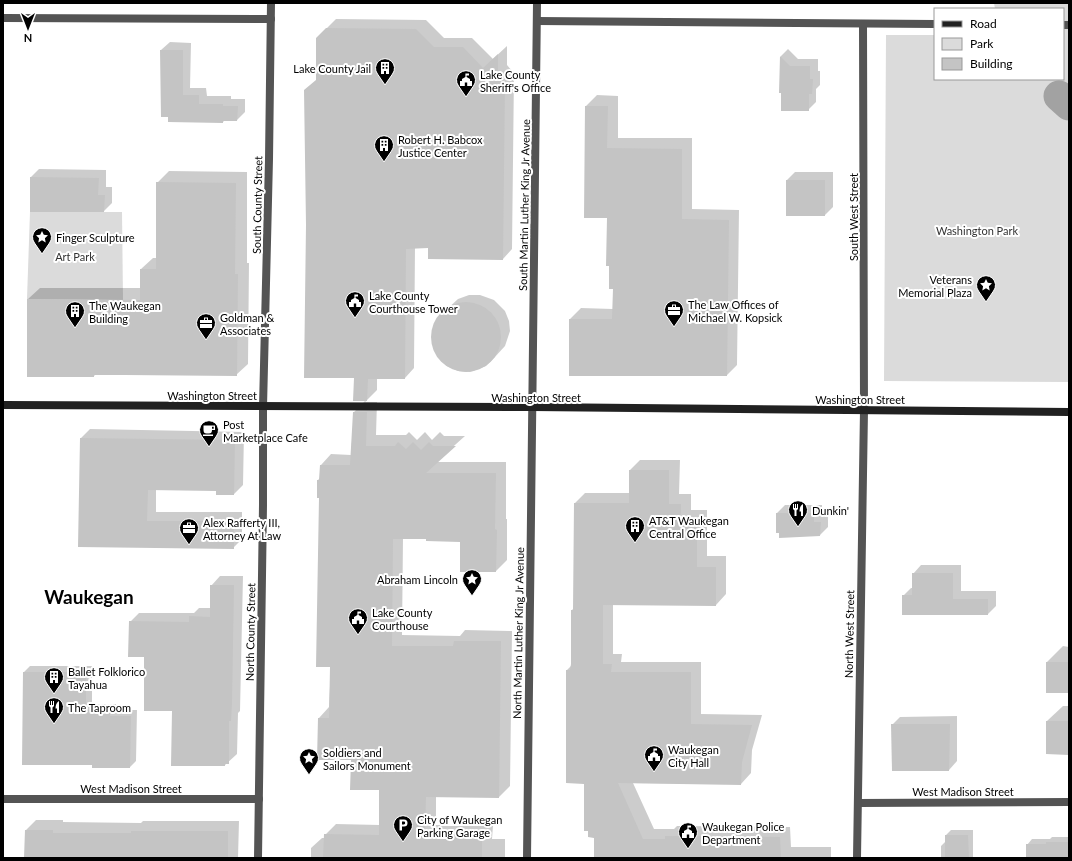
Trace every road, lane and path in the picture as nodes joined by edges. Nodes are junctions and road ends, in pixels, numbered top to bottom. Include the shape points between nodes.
1 (271, 3) edge
2 (537, 3) edge
3 (3, 18) edge
4 (271, 19) junction
5 (537, 21) junction
6 (863, 24) junction
7 (934, 24) edge
8 (3, 406) edge
9 (263, 407) junction
10 (532, 408) junction
11 (864, 410) junction
12 (1069, 412) edge
13 (3, 799) edge
14 (258, 799) junction
15 (1069, 802) edge
16 (858, 803) junction
17 (258, 858) edge
18 (526, 858) edge
19 (857, 858) edge

1 - 4 street, South County Street
2 - 5 street, South Martin Luther King Jr Avenue
3 - 4 street
4 - 9 street, South County Street
5 - 6 street
5 - 10 street, South Martin Luther King Jr Avenue
6 - 7 street
6 - 11 street, South West Street
8 - 9 main road, Washington Street
9 - 10 main road, Washington Street
9 - 14 street, North County Street
10 - 11 main road, Washington Street
10 - 18 street, North Martin Luther King Jr Avenue
11 - 12 main road, Washington Street
11 - 16 street, North West Street
13 - 14 street, West Madison Street
14 - 17 street, North County Street
15 - 16 street, West Madison Street
16 - 19 street, North West Street

